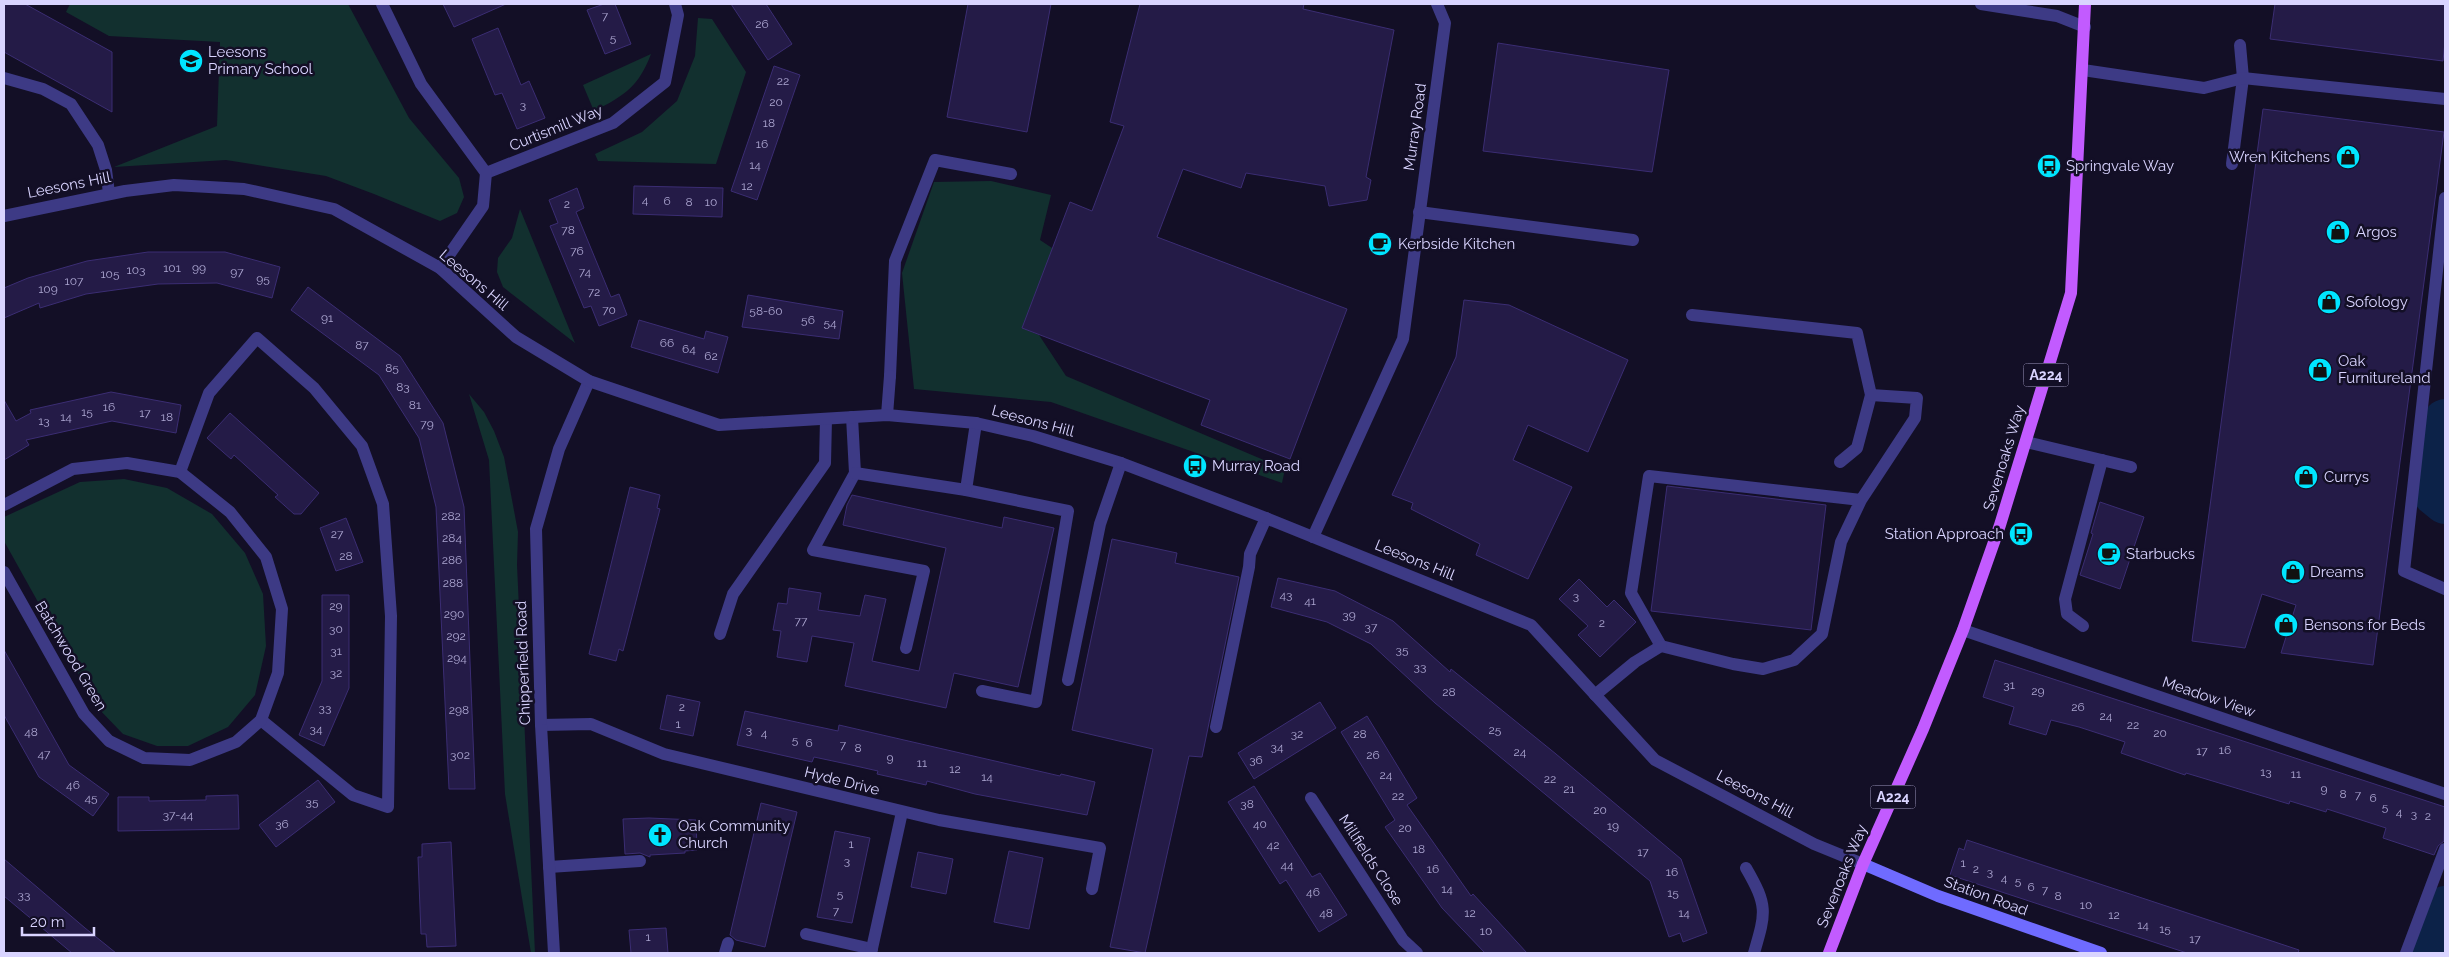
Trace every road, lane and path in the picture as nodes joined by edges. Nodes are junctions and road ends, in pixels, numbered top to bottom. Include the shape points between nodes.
1 (382, 4) edge
2 (675, 4) edge
3 (1437, 4) edge
4 (1981, 4) edge
5 (2085, 4) edge
6 (2085, 28) junction
7 (2240, 45) dead end
8 (2083, 70) junction
9 (4, 78) edge
10 (2243, 78) junction
11 (2445, 98) edge
12 (2232, 164) dead end
13 (486, 173) junction
14 (1011, 174) dead end
15 (109, 193) junction
16 (2445, 198) edge
17 (1420, 212) junction
18 (4, 216) edge
19 (1633, 240) dead end
20 (440, 268) junction
21 (1692, 315) dead end
22 (589, 381) junction
23 (1870, 395) junction
24 (887, 416) junction
25 (852, 418) junction
26 (826, 419) junction
27 (976, 423) junction
28 (2026, 442) junction
29 (2102, 460) junction
30 (1840, 462) dead end
31 (1121, 463) junction
32 (2131, 466) dead end
33 (180, 472) junction
34 (855, 473) junction
35 (966, 490) junction
36 (1861, 500) junction
37 (4, 505) edge
38 (1266, 518) junction
39 (1314, 537) junction
40 (4, 572) edge
41 (2445, 589) edge
42 (2083, 626) dead end
43 (1963, 630) junction
44 (720, 634) dead end
45 (1661, 646) junction
46 (906, 648) dead end
47 (1068, 680) dead end
48 (982, 692) dead end
49 (1595, 695) junction
50 (261, 720) junction
51 (541, 726) junction
52 (1216, 727) dead end
53 (2445, 794) edge
54 (1311, 798) dead end
55 (902, 812) junction
56 (2445, 849) edge
57 (640, 861) dead end
58 (1863, 864) junction
59 (549, 867) junction
60 (1746, 868) dead end
61 (1092, 889) dead end
62 (806, 934) dead end
63 (1403, 940) junction
64 (872, 951) edge
65 (554, 953) edge
66 (1400, 953) edge
67 (1417, 953) edge
68 (1754, 953) edge
69 (1829, 953) edge
70 (2101, 953) edge
71 (2406, 953) edge

1 - 13 street via 421,84
2 - 13 street, Curtismill Way via 678,15 665,82 613,123
3 - 17 street, Murray Road via 1445,23
4 - 6 street via 2057,16
5 - 6 main road, Sevenoaks Way / A224
6 - 8 main road, Sevenoaks Way / A224
7 - 10 street
8 - 10 street via 2204,88
8 - 28 main road, Sevenoaks Way / A224 via 2071,293
9 - 15 street via 43,89 71,104 98,145
10 - 11 street
10 - 12 street
13 - 20 street via 483,206
14 - 24 street via 935,160 895,261
15 - 18 street, Leesons Hill
15 - 20 street, Leesons Hill via 174,185 244,189 334,209
16 - 41 street via 2404,571
17 - 19 street
17 - 39 street, Murray Road via 1403,339
20 - 22 street, Leesons Hill via 516,337
21 - 23 street via 1858,333
22 - 26 street, Leesons Hill via 719,425
22 - 51 street, Chipperfield Road via 559,449 536,529
23 - 30 street via 1857,448
23 - 36 street via 1917,398 1915,418
24 - 25 street, Leesons Hill
24 - 27 street, Leesons Hill
25 - 26 street, Leesons Hill
25 - 34 street
26 - 44 street via 825,464 732,594
27 - 31 street, Leesons Hill via 1033,436
27 - 35 street
28 - 29 street
28 - 43 main road, Sevenoaks Way / A224
29 - 32 street
29 - 42 street via 2065,599 2067,614
31 - 38 street, Leesons Hill
31 - 47 street via 1100,524
33 - 37 street, Batchwood Green via 127,463 73,469
33 - 50 street, Batchwood Green via 230,512 266,557 282,609 278,672
33 - 50 street via 209,393 257,338 314,388 362,446 382,504 391,616 388,807 353,795
34 - 35 street
34 - 46 street via 813,550 924,571
35 - 48 street via 1068,511 1036,702
36 - 45 street via 1841,542 1822,634 1794,660 1763,669
36 - 45 street via 1649,476 1631,593
38 - 39 street, Leesons Hill
38 - 52 street via 1250,554
39 - 49 street, Leesons Hill via 1531,625
40 - 50 street, Batchwood Green via 84,714 109,741 144,758 190,760 236,742
43 - 53 street, Meadow View
43 - 58 main road, Sevenoaks Way / A224
45 - 49 street via 1635,662
49 - 58 street, Leesons Hill via 1655,760 1814,844
51 - 55 street, Hyde Drive via 591,724 664,754
51 - 59 street, Chipperfield Road
54 - 63 street, Millfields Close
55 - 61 street, Hyde Drive via 1100,848
55 - 64 street
56 - 71 street
57 - 59 street
58 - 69 main road, Sevenoaks Way / A224
58 - 70 main road, Station Road via 1938,896
59 - 65 street, Chipperfield Road
60 - 68 street via 1760,892 1763,905 1763,922
62 - 64 street
63 - 66 street
63 - 67 street, Millfields Close

